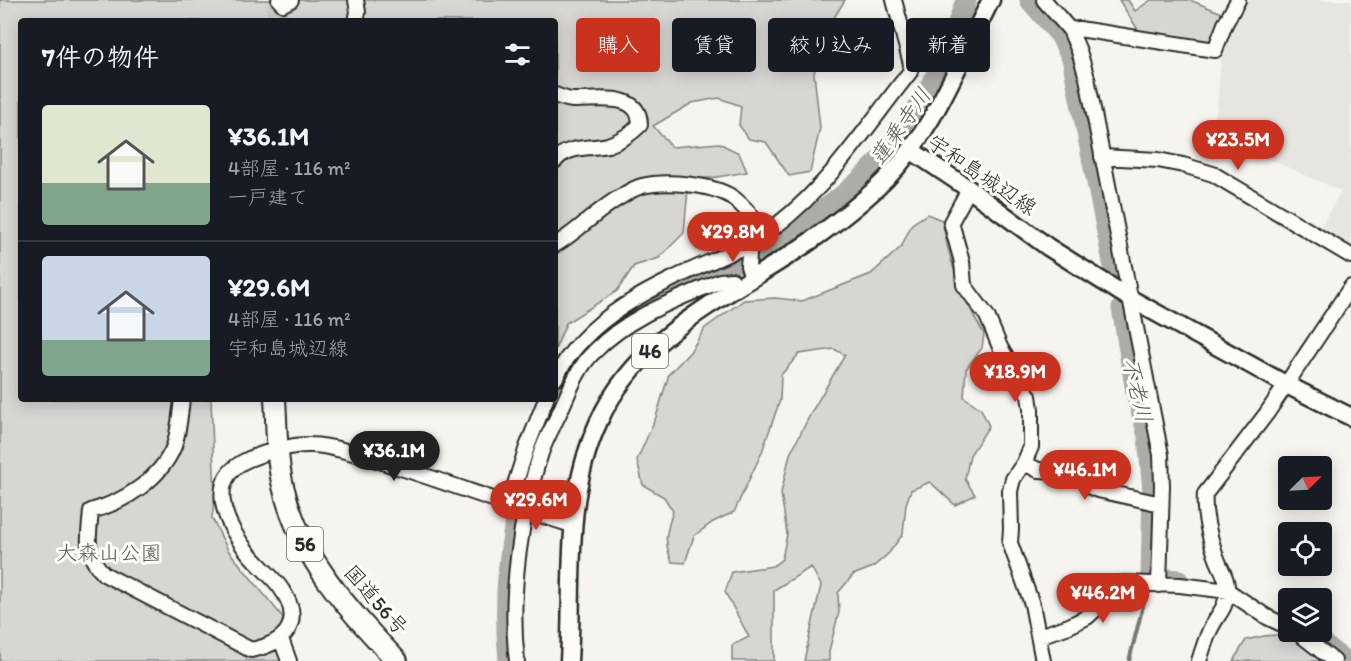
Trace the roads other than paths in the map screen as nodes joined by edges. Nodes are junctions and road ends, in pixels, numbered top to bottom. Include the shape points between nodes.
1 (279, 0) edge
2 (291, 0) edge
3 (356, 0) edge
4 (894, 0) edge
5 (991, 0) edge
6 (1044, 0) edge
7 (1238, 0) edge
8 (357, 18) edge
9 (1070, 30) junction
10 (558, 96) edge
11 (912, 151) junction
12 (558, 156) edge
13 (1102, 157) junction
14 (969, 189) junction
15 (765, 235) junction
16 (558, 243) edge
17 (750, 244) junction
18 (1351, 256) edge
19 (745, 283) junction
20 (1351, 287) edge
21 (1131, 299) junction
22 (558, 372) edge
23 (1287, 385) junction
24 (182, 402) edge
25 (276, 402) edge
26 (545, 402) edge
27 (1351, 417) edge
28 (278, 451) junction
29 (1024, 463) junction
30 (1161, 504) junction
31 (508, 506) junction
32 (526, 511) junction
33 (572, 525) junction
34 (1159, 585) junction
35 (1228, 591) junction
36 (1278, 622) edge
37 (1039, 636) junction
38 (281, 639) junction
39 (1310, 642) edge
40 (290, 661) edge
41 (397, 661) edge
42 (517, 661) edge
43 (568, 661) edge
44 (1043, 661) edge
45 (1199, 661) edge
46 (1334, 661) edge

1 - 2 street via 283,4
3 - 8 street
4 - 15 street via 912,64 910,72 817,190
5 - 11 main road
6 - 9 street
7 - 9 street via 1215,50
9 - 13 street via 1087,78
10 - 12 street via 570,100 620,100 634,107 640,117 640,124 632,133 608,144
11 - 14 main road, 宇和島城辺線
11 - 19 main road, 宇和島城辺線 / 46 via 852,210
13 - 18 street via 1158,160 1213,174
13 - 21 street
14 - 21 main road, 宇和島城辺線 via 1048,247
14 - 29 street via 951,222 964,285 987,316 1029,396 1031,447
15 - 16 street via 746,209 730,196 712,189 665,182 641,186 619,197
15 - 17 street
17 - 19 street
17 - 22 street via 627,304 577,346
19 - 32 street via 720,281 651,310 592,353 571,386 541,453
19 - 33 main road, 宇和島城辺線 / 46 via 680,324 645,354 618,389 599,420 587,453 577,486
20 - 23 street
21 - 23 main road, 宇和島城辺線
21 - 30 street via 1161,455
23 - 27 main road, 宇和島城辺線
23 - 35 street via 1204,494 1203,507
24 - 38 street via 173,447 163,464 138,489 91,511 88,548 93,563 104,574 251,650
25 - 28 highway, 国道56号 / 56
26 - 31 street
28 - 31 street via 312,445 343,452 451,484
28 - 38 street via 249,459 232,470 222,484 222,501 230,524 247,550 289,602 289,630
28 - 41 highway, 国道56号 / 56 via 283,487 298,532 323,577
29 - 30 street via 1038,470 1082,472 1098,490
29 - 37 street via 1010,491 1010,543
30 - 34 street
31 - 32 street
32 - 33 street
32 - 42 street via 514,604
33 - 43 main road, 宇和島城辺線 / 46
34 - 35 street
34 - 37 street via 1123,583 1114,587 1087,617
35 - 36 street
35 - 45 street via 1225,608 1212,624
37 - 44 street
38 - 40 street
39 - 46 street

